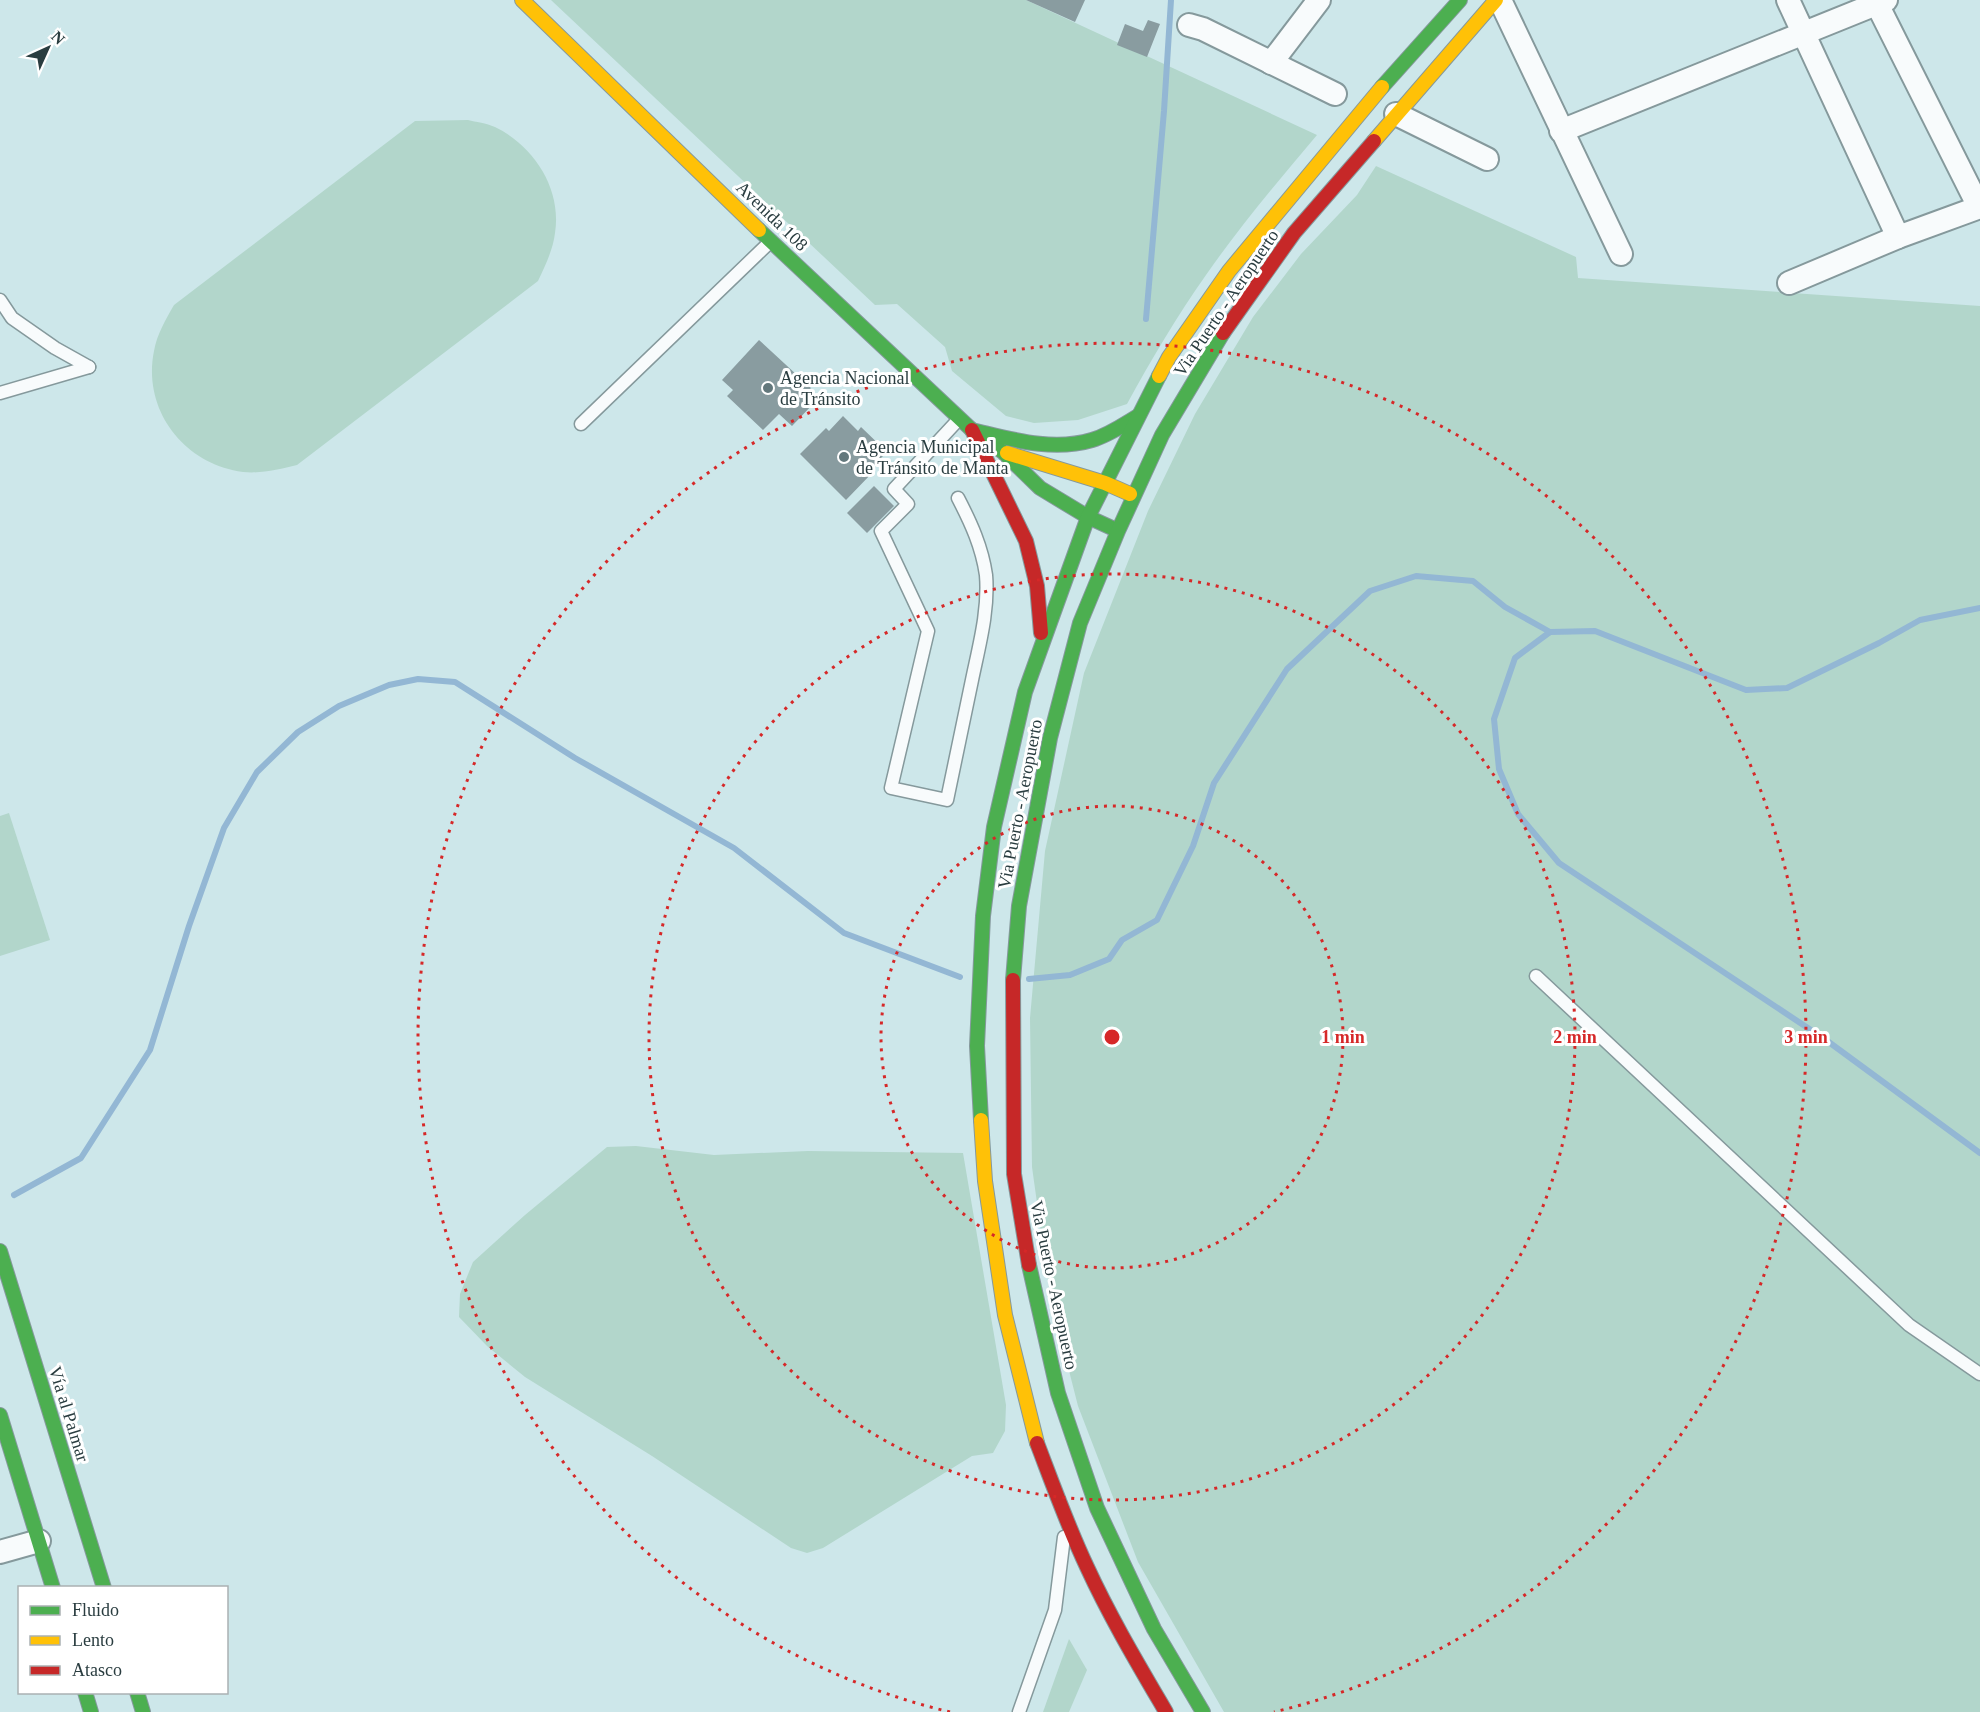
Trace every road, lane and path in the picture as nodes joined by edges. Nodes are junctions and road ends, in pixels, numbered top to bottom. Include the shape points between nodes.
1 (522, 0) edge
2 (1319, 0) edge
3 (1460, 0) edge
4 (1498, 0) edge
5 (1788, 0) edge
6 (1882, 2) edge
7 (1189, 25) dead end
8 (1802, 33) junction
9 (1271, 63) junction
10 (1335, 94) dead end
11 (1396, 114) junction
12 (1561, 131) junction
13 (1487, 159) dead end
14 (1979, 207) edge
15 (1898, 237) junction
16 (771, 241) junction
17 (1621, 254) dead end
18 (1789, 283) dead end
19 (0, 300) edge
20 (0, 393) edge
21 (1138, 416) junction
22 (960, 418) junction
23 (581, 424) dead end
24 (972, 430) junction
25 (1003, 452) junction
26 (1105, 483) junction
27 (1134, 496) junction
28 (958, 498) dead end
29 (1088, 517) junction
30 (1118, 531) junction
31 (1042, 641) junction
32 (1536, 976) dead end
33 (0, 1251) edge
34 (1980, 1374) edge
35 (0, 1415) edge
36 (4, 1441) edge
37 (1081, 1513) junction
38 (39, 1541) junction
39 (0, 1552) edge
40 (53, 1586) edge
41 (104, 1586) edge
42 (1125, 1642) junction
43 (86, 1694) edge
44 (138, 1694) edge
45 (1145, 1702) dead end
46 (91, 1712) edge
47 (143, 1712) edge
48 (1019, 1712) edge
49 (1166, 1712) edge
50 (1203, 1712) edge

1 - 16 main road, Avenida 108
2 - 9 street
3 - 21 main road, Via Puerto - Aeropuerto via 1364,107 1229,271 1169,357
4 - 11 main road, Via Puerto - Aeropuerto
4 - 12 street
5 - 8 street
6 - 8 street
6 - 14 street
7 - 9 street
8 - 12 street
8 - 15 street
9 - 10 street
11 - 13 street
11 - 27 main road, Via Puerto - Aeropuerto via 1294,233 1220,337 1162,435
12 - 17 street
14 - 15 street
15 - 18 street
16 - 22 main road, Avenida 108
16 - 23 lane
19 - 20 lane via 12,318 89,367
21 - 24 main road via 1094,439 1066,446
21 - 26 main road, Via Puerto - Aeropuerto
22 - 24 main road, Avenida 108
22 - 28 lane via 894,489 908,504 881,531 928,631 891,788 946,800 986,604 981,549
24 - 25 main road, Avenida 108
24 - 31 main road via 1026,541
25 - 26 main road, Avenida 108
25 - 29 main road, Avenida 108 via 1040,488
26 - 27 main road, Avenida 108
26 - 29 main road, Via Puerto - Aeropuerto
27 - 30 main road, Via Puerto - Aeropuerto
29 - 30 main road, Avenida 108
29 - 31 main road, Via Puerto - Aeropuerto
30 - 37 main road, Via Puerto - Aeropuerto via 1080,623 1050,738 1019,906 1013,970 1014,1174 1023,1245
31 - 37 main road, Via Puerto - Aeropuerto via 1025,692 994,827 983,916 977,1046 984,1181 1005,1315 1035,1437
32 - 34 lane via 1909,1325
33 - 41 main road, Vía al Palmar
35 - 36 main road
36 - 38 main road
37 - 42 main road, Via Puerto - Aeropuerto via 1087,1568
37 - 48 lane via 1062,1567 1055,1610
37 - 50 main road, Via Puerto - Aeropuerto
38 - 39 street
38 - 40 main road
42 - 45 lane
42 - 49 main road, Via Puerto - Aeropuerto
43 - 46 main road
44 - 47 main road

